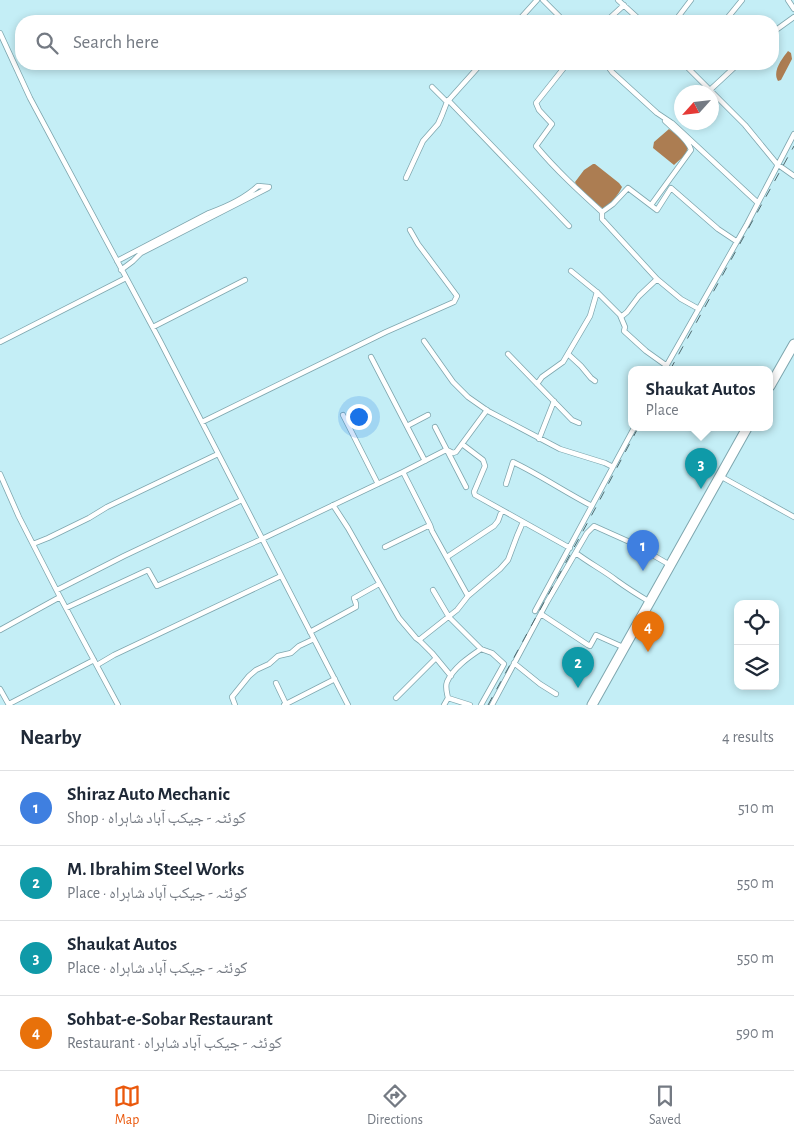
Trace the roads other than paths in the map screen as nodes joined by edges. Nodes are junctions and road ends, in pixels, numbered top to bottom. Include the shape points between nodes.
1 (537, 0) edge
2 (543, 0) edge
3 (618, 0) edge
4 (630, 0) edge
5 (691, 0) edge
6 (742, 0) edge
7 (788, 0) edge
8 (625, 5) junction
9 (794, 9) edge
10 (523, 15) edge
11 (558, 15) edge
12 (613, 15) edge
13 (635, 15) edge
14 (680, 15) edge
15 (730, 15) edge
16 (794, 17) edge
17 (779, 28) edge
18 (0, 33) edge
19 (15, 66) edge
20 (17, 70) edge
21 (475, 70) edge
22 (561, 70) edge
23 (610, 70) edge
24 (694, 70) edge
25 (732, 70) edge
26 (706, 85) edge
27 (715, 85) edge
28 (432, 87) dead end
29 (719, 99) edge
30 (447, 101) junction
31 (657, 114) junction
32 (794, 134) edge
33 (777, 164) junction
34 (794, 176) edge
35 (406, 178) dead end
36 (758, 203) junction
37 (651, 205) junction
38 (602, 212) junction
39 (570, 226) dead end
40 (410, 230) dead end
41 (736, 242) junction
42 (117, 261) junction
43 (122, 270) junction
44 (571, 272) dead end
45 (126, 278) junction
46 (657, 279) junction
47 (245, 280) dead end
48 (597, 292) junction
49 (699, 309) junction
50 (621, 317) junction
51 (153, 327) junction
52 (424, 341) dead end
53 (0, 342) edge
54 (794, 344) edge
55 (508, 354) dead end
56 (568, 354) junction
57 (371, 356) dead end
58 (664, 366) edge
59 (667, 366) edge
60 (595, 381) dead end
61 (773, 381) edge
62 (537, 384) junction
63 (554, 401) junction
64 (487, 410) junction
65 (343, 415) dead end
66 (428, 415) dead end
67 (202, 422) junction
68 (579, 423) dead end
69 (406, 426) junction
70 (435, 427) dead end
71 (632, 431) edge
72 (744, 431) edge
73 (539, 438) junction
74 (462, 444) junction
75 (447, 450) junction
76 (218, 454) junction
77 (425, 461) junction
78 (613, 467) junction
79 (403, 472) junction
80 (0, 474) edge
81 (720, 476) junction
82 (378, 484) junction
83 (506, 484) dead end
84 (466, 487) dead end
85 (242, 500) junction
86 (333, 505) junction
87 (592, 506) junction
88 (502, 510) junction
89 (794, 517) edge
90 (524, 522) junction
91 (430, 525) junction
92 (262, 539) junction
93 (33, 544) junction
94 (385, 548) dead end
95 (570, 548) junction
96 (576, 553) junction
97 (447, 556) junction
98 (670, 565) junction
99 (281, 576) junction
100 (379, 584) junction
101 (57, 590) junction
102 (433, 590) dead end
103 (468, 596) junction
104 (60, 597) junction
105 (650, 602) junction
106 (66, 608) junction
107 (535, 611) dead end
108 (540, 614) junction
109 (448, 617) junction
110 (0, 630) edge
111 (310, 632) junction
112 (314, 640) junction
113 (419, 640) junction
114 (625, 648) junction
115 (481, 649) junction
116 (436, 658) junction
117 (94, 660) junction
118 (514, 663) junction
119 (97, 665) junction
120 (451, 676) junction
121 (335, 679) junction
122 (276, 683) dead end
123 (0, 691) edge
124 (556, 694) dead end
125 (396, 698) dead end
126 (448, 698) junction
127 (285, 704) edge
128 (482, 704) edge
129 (8, 705) edge
130 (118, 705) edge
131 (235, 705) edge
132 (348, 705) edge
133 (444, 705) edge
134 (470, 705) edge
135 (491, 705) edge
136 (592, 705) edge

1 - 10 street
2 - 11 street
3 - 8 street
4 - 8 street
5 - 14 street
6 - 15 street
7 - 9 street
8 - 12 street
8 - 13 street
16 - 17 street
18 - 19 street
20 - 42 street
21 - 30 street
22 - 38 street via 536,104 552,124 536,146
23 - 31 street
24 - 26 street
25 - 27 street
28 - 30 street
29 - 33 street
30 - 35 street via 438,124 423,141
30 - 39 street
31 - 36 street via 672,123
31 - 37 street via 691,150
32 - 33 street
33 - 34 street
33 - 36 street
36 - 41 street
37 - 38 street via 628,188
37 - 41 street via 657,210 672,188
38 - 46 street via 602,219
40 - 67 street via 457,296 454,302
41 - 49 street
42 - 43 street
42 - 43 street via 258,186 269,187 141,253
43 - 45 street
44 - 48 street
45 - 51 street
45 - 53 street
46 - 49 street
46 - 50 street
47 - 51 street
48 - 50 street
48 - 56 street via 590,316
49 - 59 street
50 - 58 street via 624,332
51 - 67 street
52 - 64 street via 453,382 468,398
54 - 61 highway
55 - 62 street
56 - 60 street
56 - 62 street
57 - 69 street
62 - 63 street
63 - 68 street
63 - 73 street
64 - 73 street
64 - 74 street
65 - 82 street
66 - 69 street
67 - 76 street
69 - 77 street
70 - 75 street
71 - 78 street
72 - 81 highway
73 - 78 street via 560,449
74 - 75 street via 453,454
74 - 88 street via 485,466 475,495
75 - 77 street
75 - 84 street
76 - 85 street
76 - 93 street
77 - 79 street
78 - 87 street
79 - 82 street
79 - 91 street
80 - 93 street
81 - 89 street
81 - 98 highway
82 - 86 street
83 - 87 street via 513,462
85 - 92 street
85 - 101 street
86 - 92 street
86 - 100 street
87 - 95 street
88 - 90 street
88 - 97 street via 494,526
90 - 95 street
90 - 103 street via 508,560
91 - 94 street
91 - 97 street
92 - 99 street
92 - 106 street via 157,586 148,570
93 - 101 street
95 - 107 street
96 - 98 street via 594,526
96 - 105 street
96 - 108 street
97 - 103 street
98 - 105 highway
99 - 111 street
99 - 119 street
100 - 111 street via 354,598 356,607
100 - 113 street via 399,618
101 - 104 street
102 - 109 street
103 - 109 street
104 - 106 street
104 - 110 street
105 - 114 highway
106 - 117 street
108 - 114 street via 590,646 596,635
108 - 118 street
109 - 113 street
109 - 115 street
111 - 112 street
112 - 121 street
112 - 131 street via 256,670 232,697
113 - 116 street
114 - 136 highway
115 - 120 street
115 - 128 street via 504,664
116 - 120 street
116 - 125 street
117 - 119 street
117 - 129 street
118 - 124 street
118 - 135 street
119 - 130 street
120 - 126 street via 446,690
121 - 127 street
121 - 132 street
122 - 127 street
123 - 129 street
126 - 133 street
126 - 134 street
128 - 135 street

